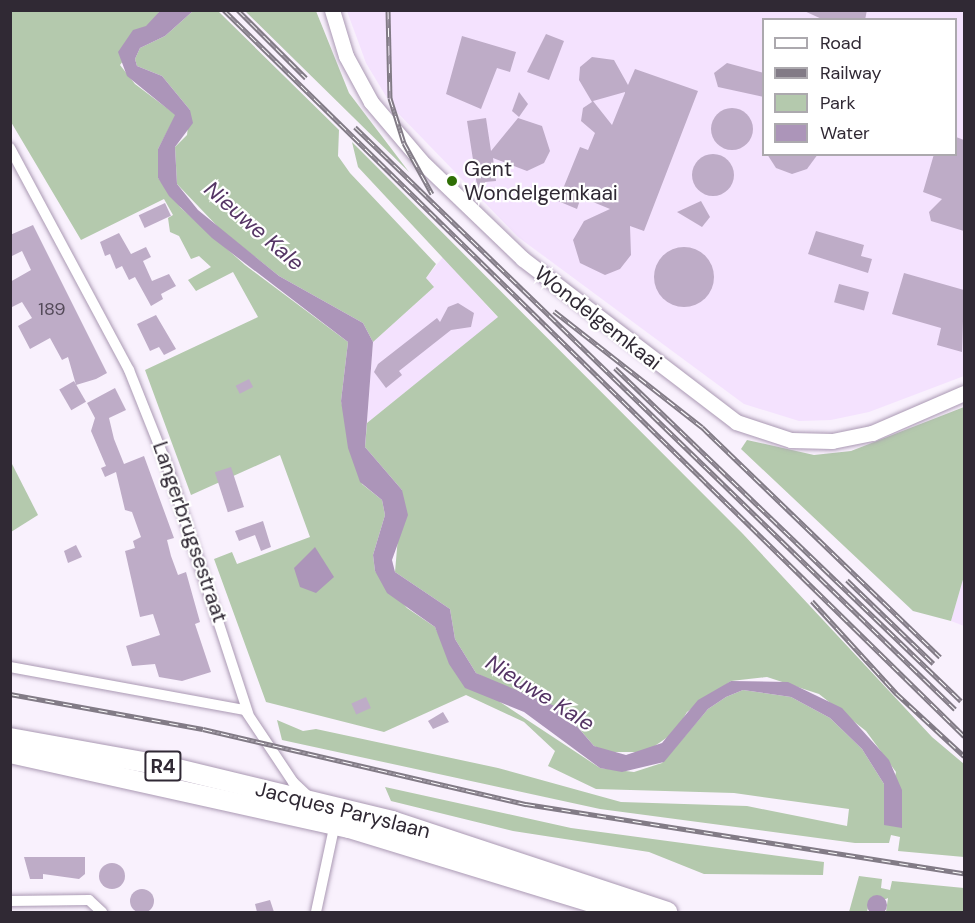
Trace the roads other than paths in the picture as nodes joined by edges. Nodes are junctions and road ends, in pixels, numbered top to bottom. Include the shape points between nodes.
1 (332, 10) edge
2 (10, 148) edge
3 (964, 393) edge
4 (10, 667) edge
5 (248, 713) junction
6 (10, 738) edge
7 (10, 753) edge
8 (282, 766) junction
9 (269, 790) junction
10 (314, 801) junction
11 (338, 826) junction
12 (10, 901) edge
13 (102, 912) edge
14 (316, 912) edge
15 (624, 912) edge
16 (667, 912) edge

1 - 3 main road, Wondelgemkaai via 346,56 371,102 421,161 523,259 736,422 790,440 832,441 872,433
2 - 5 street, Langerbrugsestraat via 129,370 168,468
4 - 5 street
5 - 8 street, Langerbrugsestraat
6 - 9 highway, Jacques Paryslaan / R4
7 - 11 highway, Jacques Paryslaan / R4
8 - 9 street via 282,782
8 - 10 street, Langerbrugsestraat
9 - 10 highway, Jacques Paryslaan / R4
10 - 11 street, Langerbrugsestraat
10 - 16 highway, Jacques Paryslaan / R4 via 454,839
11 - 14 street
11 - 15 highway, Jacques Paryslaan / R4
12 - 13 street via 88,900

